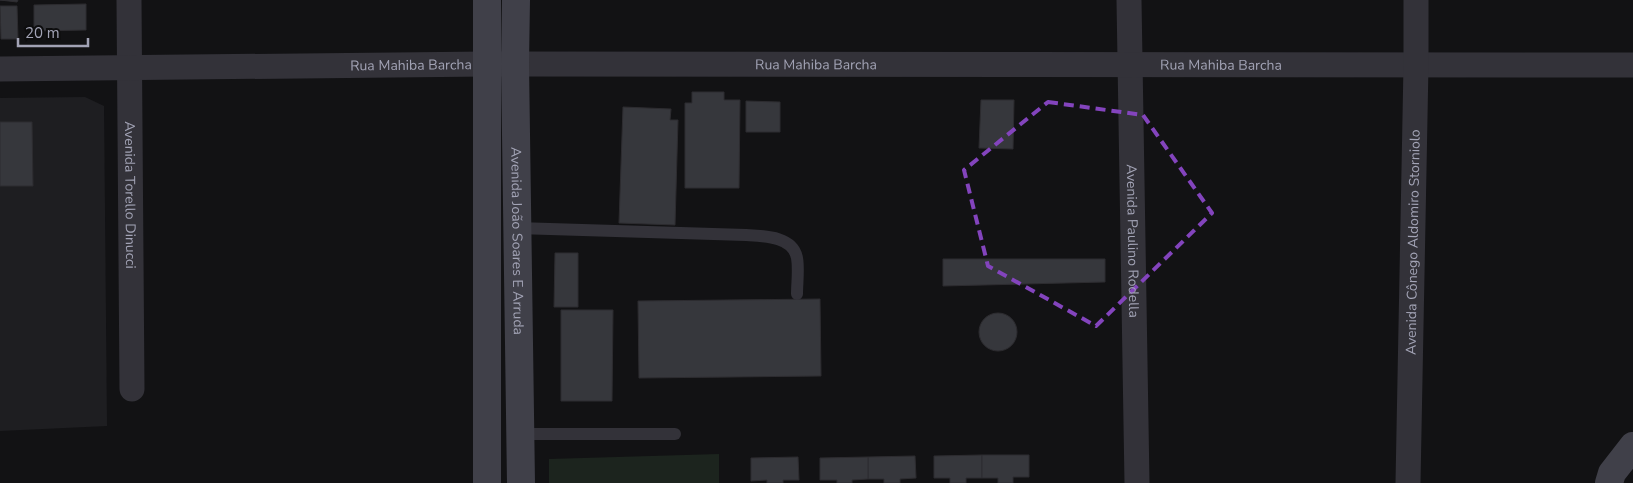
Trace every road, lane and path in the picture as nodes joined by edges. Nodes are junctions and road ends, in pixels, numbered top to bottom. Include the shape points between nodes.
1 (129, 0) edge
2 (488, 0) edge
3 (516, 0) edge
4 (1129, 0) edge
5 (1416, 0) edge
6 (487, 64) junction
7 (515, 64) junction
8 (1129, 65) junction
9 (1416, 65) junction
10 (1633, 65) edge
11 (0, 69) edge
12 (130, 69) junction
13 (516, 121) junction
14 (487, 122) junction
15 (517, 228) junction
16 (487, 229) junction
17 (797, 294) dead end
18 (132, 390) dead end
19 (520, 434) junction
20 (675, 434) dead end
21 (1633, 446) edge
22 (487, 483) edge
23 (521, 483) edge
24 (1137, 483) edge
25 (1408, 483) edge
26 (1608, 483) edge

1 - 12 street, Avenida Torello Dinucci
2 - 6 street
3 - 7 street, Avenida João Soares E Arruda
4 - 8 street, Avenida Paulino Rodella
5 - 9 street, Avenida Cônego Aldomiro Storniolo
6 - 7 street, Rua Mahiba Barcha
6 - 12 street, Rua Mahiba Barcha
6 - 14 street
7 - 8 street, Rua Mahiba Barcha
7 - 13 street, Avenida João Soares E Arruda
8 - 9 street, Rua Mahiba Barcha
8 - 24 street, Avenida Paulino Rodella
9 - 10 street, Rua Mahiba Barcha
9 - 25 street, Avenida Cônego Aldomiro Storniolo
11 - 12 street, Rua Mahiba Barcha
12 - 18 street, Avenida Torello Dinucci
13 - 14 street
13 - 15 street, Avenida João Soares E Arruda
14 - 16 street
15 - 16 street
15 - 17 lane via 773,237 789,245 797,256
15 - 19 street, Avenida João Soares E Arruda
16 - 22 street
19 - 20 lane
19 - 23 street, Avenida João Soares E Arruda
21 - 26 street

